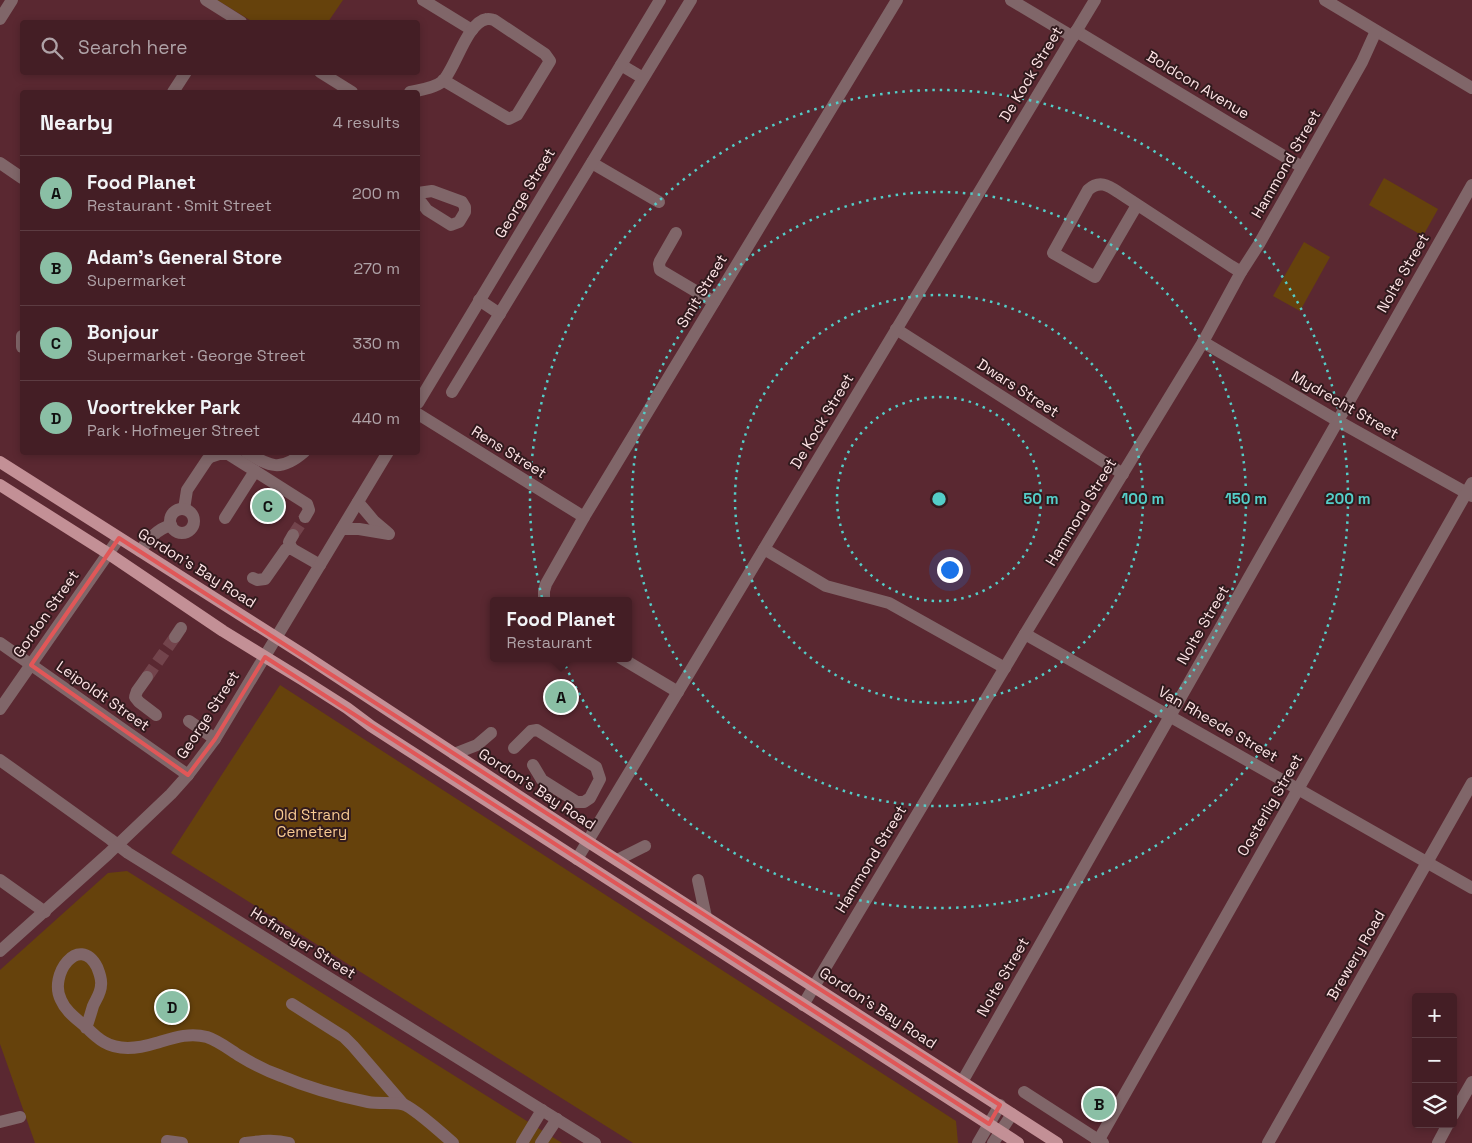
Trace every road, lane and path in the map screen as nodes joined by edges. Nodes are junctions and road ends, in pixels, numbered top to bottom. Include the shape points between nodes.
1 (12, 0) edge
2 (206, 0) edge
3 (423, 0) edge
4 (660, 0) edge
5 (691, 0) edge
6 (896, 0) edge
7 (1011, 0) edge
8 (1095, 0) edge
9 (1325, 0) edge
10 (222, 17) edge
11 (0, 19) edge
12 (472, 30) junction
13 (1376, 31) junction
14 (1074, 34) junction
15 (621, 65) junction
16 (184, 75) edge
17 (325, 75) edge
18 (643, 78) junction
19 (443, 80) junction
20 (1472, 88) edge
21 (175, 90) edge
22 (349, 90) edge
23 (419, 90) edge
24 (592, 163) junction
25 (0, 164) edge
26 (1302, 167) junction
27 (20, 177) edge
28 (1472, 185) edge
29 (420, 193) edge
30 (420, 201) edge
31 (659, 202) dead end
32 (1137, 204) junction
33 (676, 233) dead end
34 (1241, 272) junction
35 (479, 300) junction
36 (714, 302) junction
37 (500, 314) junction
38 (896, 329) junction
39 (1203, 342) junction
40 (452, 392) dead end
41 (420, 400) edge
42 (420, 415) edge
43 (1338, 421) junction
44 (216, 455) edge
45 (230, 455) edge
46 (251, 455) edge
47 (301, 455) edge
48 (386, 455) edge
49 (0, 462) edge
50 (255, 471) junction
51 (1123, 474) junction
52 (0, 485) edge
53 (1470, 490) edge
54 (358, 502) junction
55 (184, 509) junction
56 (305, 517) dead end
57 (584, 517) junction
58 (225, 518) dead end
59 (171, 525) junction
60 (342, 529) junction
61 (293, 535) tunnel mouth
62 (119, 538) junction
63 (292, 549) junction
64 (764, 549) junction
65 (140, 551) junction
66 (109, 554) junction
67 (320, 565) junction
68 (253, 578) dead end
69 (544, 597) edge
70 (1025, 634) junction
71 (276, 638) junction
72 (0, 643) edge
73 (264, 657) junction
74 (627, 662) edge
75 (31, 665) junction
76 (1005, 668) junction
77 (146, 676) tunnel mouth
78 (678, 692) junction
79 (0, 709) edge
80 (156, 715) dead end
81 (1170, 716) junction
82 (189, 721) dead end
83 (491, 733) dead end
84 (215, 739) junction
85 (514, 748) dead end
86 (454, 754) junction
87 (0, 760) edge
88 (534, 765) dead end
89 (188, 775) junction
90 (1472, 783) edge
91 (1298, 789) junction
92 (587, 841) junction
93 (118, 845) junction
94 (645, 846) dead end
95 (577, 859) junction
96 (616, 860) junction
97 (1427, 863) junction
98 (0, 880) edge
99 (698, 880) dead end
100 (1472, 888) edge
101 (44, 912) junction
102 (706, 917) junction
103 (0, 951) edge
104 (814, 987) junction
105 (292, 1004) dead end
106 (804, 1005) junction
107 (86, 1028) junction
108 (962, 1082) junction
109 (1472, 1082) edge
110 (1024, 1092) dead end
111 (403, 1104) junction
112 (1000, 1105) junction
113 (1457, 1108) edge
114 (542, 1110) junction
115 (1012, 1114) junction
116 (20, 1117) dead end
117 (557, 1119) junction
118 (0, 1122) edge
119 (988, 1124) junction
120 (1446, 1128) edge
121 (1001, 1132) junction
122 (167, 1141) dead end
123 (1100, 1142) edge
124 (182, 1143) edge
125 (245, 1143) edge
126 (289, 1143) edge
127 (453, 1143) edge
128 (522, 1143) edge
129 (541, 1143) edge
130 (595, 1143) edge
131 (978, 1143) edge
132 (993, 1143) edge
133 (1018, 1143) edge
134 (1056, 1143) edge
135 (1268, 1143) edge
136 (1438, 1143) edge

1 - 11 street
2 - 10 street
3 - 12 street
4 - 15 street, George Street
5 - 18 street
6 - 36 street, Smit Street
7 - 14 street, Boldcon Avenue
8 - 14 street, De Kock Street
9 - 13 street
12 - 19 street
12 - 19 street via 488,18 494,20 545,54 549,64 517,115 509,119
13 - 20 street
13 - 26 street, Hammond Street via 1362,62
14 - 26 street, Boldcon Avenue
14 - 38 street, De Kock Street
15 - 18 street
15 - 35 street, George Street
16 - 21 street
17 - 22 street
18 - 24 street
19 - 23 street
24 - 31 street
24 - 37 street
25 - 27 street
26 - 34 street, Hammond Street
28 - 43 street, Nolte Street
29 - 30 street via 432,191 462,202 465,212 459,222 451,225 427,210
32 - 32 street via 1107,185 1092,186 1053,253 1094,277
32 - 34 street
33 - 36 street via 658,264 660,270
34 - 39 street, Hammond Street
35 - 37 street
35 - 41 street, George Street
36 - 57 street, Smit Street
37 - 40 street
38 - 51 street, Dwars Street
38 - 64 street, De Kock Street
39 - 43 street, Mydrecht Street
39 - 51 street, Hammond Street
42 - 57 street, Rens Street
43 - 53 street, Mydrecht Street
43 - 81 street, Nolte Street
44 - 55 street via 207,460 188,490
45 - 50 street
46 - 47 street via 275,466 285,465
48 - 54 street, George Street
49 - 62 main road, Gordon's Bay Road
50 - 56 street via 307,504
50 - 58 street
51 - 70 street, Hammond Street
52 - 66 main road
53 - 91 street, Oosterlig Street
54 - 60 street, George Street
54 - 60 street via 389,534
55 - 59 street via 172,516
55 - 59 street via 194,518 189,531 176,532
57 - 69 street, Smit Street via 546,584
59 - 65 street via 148,539
60 - 67 street, George Street
61 - 63 street via 289,542
62 - 65 main road, Gordon's Bay Road
62 - 66 street, Gordon Street
63 - 67 street
63 - 68 street via 286,550 265,579
64 - 76 street via 826,586 889,603
64 - 78 street, De Kock Street
65 - 71 main road, Gordon's Bay Road
66 - 73 main road
66 - 75 street, Gordon Street
67 - 71 street, George Street
70 - 76 street, Hammond Street
70 - 81 street, Van Rheede Street
71 - 73 street, George Street
71 - 86 main road, Gordon's Bay Road
72 - 75 street, Leipoldt Street
73 - 84 street, George Street
73 - 95 main road
74 - 78 street
75 - 79 street, Gordon Street
75 - 89 street, Leipoldt Street
76 - 104 street, Hammond Street
77 - 80 street via 135,697
78 - 92 street, De Kock Street
81 - 91 street, Van Rheede Street
81 - 108 street, Nolte Street
82 - 84 street
83 - 86 street via 477,745
84 - 89 street, George Street
85 - 88 street via 537,730 596,767 600,779 590,798 577,802 542,780
86 - 92 main road, Gordon's Bay Road
87 - 93 street, Hofmeyer Street
89 - 93 street, George Street
90 - 97 street, Brewery Road
91 - 97 street, Van Rheede Street
91 - 123 street, Oosterlig Street
92 - 95 street, De Kock Street
92 - 96 main road, Gordon's Bay Road
93 - 101 street, George Street
93 - 114 street, Hofmeyer Street
94 - 96 street
95 - 106 main road
96 - 102 main road, Gordon's Bay Road
97 - 100 street, Van Rheede Street
97 - 135 street, Brewery Road
98 - 101 street
99 - 102 street
101 - 103 street, George Street
102 - 104 main road, Gordon's Bay Road
104 - 106 street, Hammond Street
104 - 108 main road, Gordon's Bay Road
105 - 111 street via 344,1037
106 - 119 main road
107 - 107 street via 102,984 94,962 79,954 63,966 57,989 64,1006
107 - 111 street via 106,1043 124,1048 145,1046 182,1035 208,1038 302,1085 370,1102
108 - 112 main road, Gordon's Bay Road
109 - 113 street
110 - 123 street
111 - 127 street
112 - 115 main road, Gordon's Bay Road
112 - 119 street
114 - 117 street, Hofmeyer Street
114 - 128 street
115 - 121 street
115 - 134 main road, Gordon's Bay Road
116 - 118 street
117 - 129 street
117 - 130 street, Hofmeyer Street
119 - 121 main road
119 - 131 street
120 - 136 street
121 - 132 street
121 - 133 main road
122 - 124 street
125 - 126 street via 279,1140

